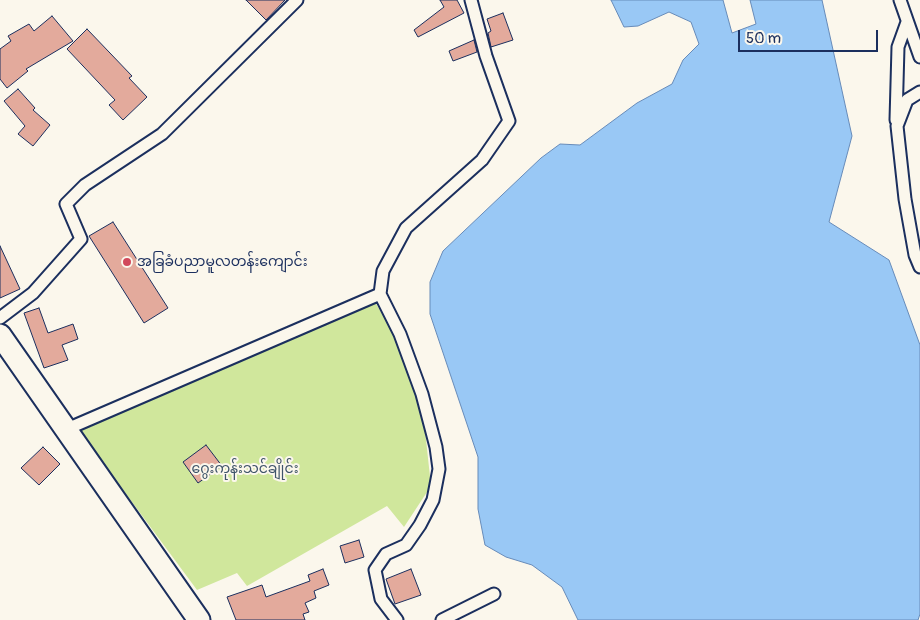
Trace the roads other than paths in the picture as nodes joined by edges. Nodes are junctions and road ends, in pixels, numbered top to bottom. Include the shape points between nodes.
1 (297, 0) edge
2 (471, 0) edge
3 (900, 0) edge
4 (907, 22) junction
5 (920, 57) edge
6 (920, 92) edge
7 (897, 126) junction
8 (920, 267) edge
9 (380, 294) junction
10 (0, 318) edge
11 (0, 335) edge
12 (67, 429) junction
13 (494, 594) dead end
14 (199, 620) edge
15 (396, 620) edge
16 (442, 620) edge

1 - 10 lane via 162,134 84,186 66,204 80,239 33,294
2 - 9 lane via 509,121 482,160 406,228 383,271
3 - 4 lane
4 - 5 lane
4 - 7 lane via 898,46
6 - 7 lane via 907,100
7 - 8 lane via 905,199
9 - 12 lane
9 - 15 lane via 400,334 422,394 439,469 433,500 420,524 406,545 386,554 375,570 380,599
11 - 12 street
12 - 14 street
13 - 16 lane

